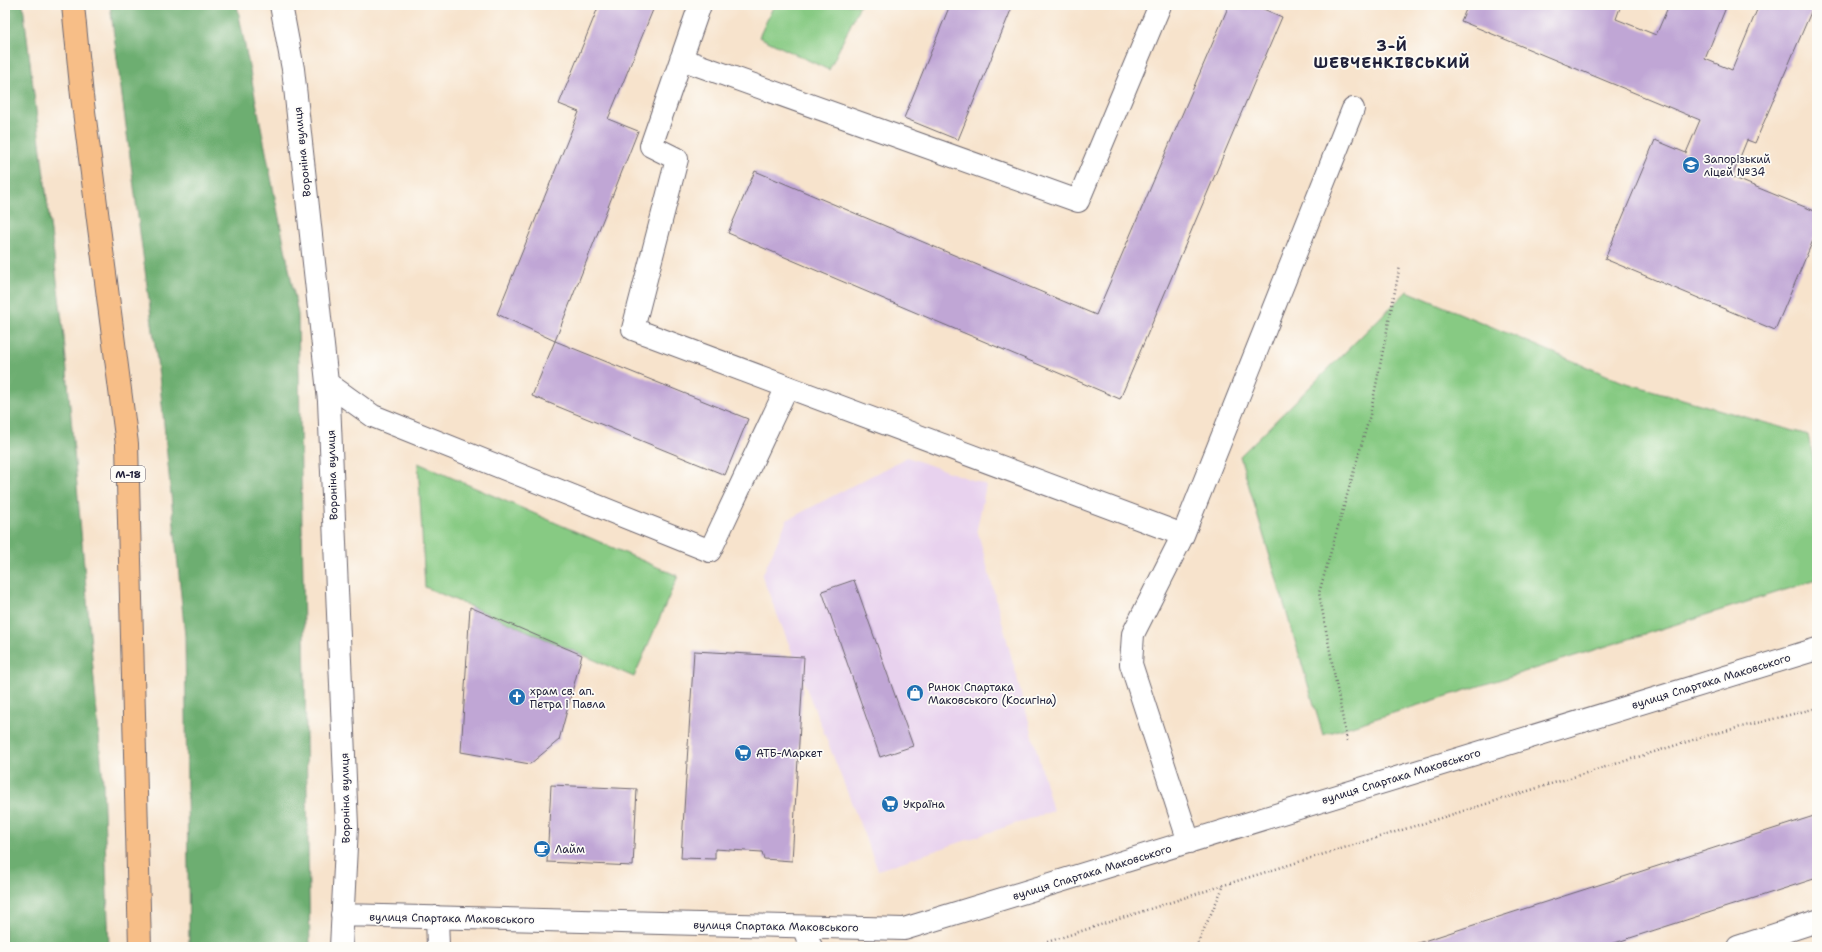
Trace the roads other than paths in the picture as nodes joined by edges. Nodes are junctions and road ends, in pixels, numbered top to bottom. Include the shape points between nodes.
1 (73, 5) edge
2 (281, 5) edge
3 (700, 5) edge
4 (1160, 5) edge
5 (681, 59) junction
6 (1353, 109) dead end
7 (327, 383) junction
8 (786, 387) junction
9 (1182, 535) junction
10 (1817, 649) edge
11 (1189, 842) junction
12 (342, 915) junction
13 (437, 918) junction
14 (1817, 922) edge
15 (802, 927) junction
16 (140, 947) edge
17 (341, 947) edge
18 (438, 947) edge
19 (811, 947) edge
20 (1738, 947) edge

1 - 16 highway, М-18 via 82,96 127,444
2 - 7 street, Вороніна вулиця via 293,70
3 - 5 street
4 - 5 street via 1078,201
5 - 8 street via 651,146 677,158 633,329
6 - 9 street
7 - 8 street via 373,416 710,551
7 - 12 street, Вороніна вулиця via 347,826
8 - 9 street
9 - 11 street via 1133,634 1131,664
10 - 11 street, вулиця Спартака Маковського
11 - 15 street, вулиця Спартака Маковського via 904,929
12 - 13 street, вулиця Спартака Маковського
12 - 17 street, Вороніна вулиця
13 - 15 street, вулиця Спартака Маковського
13 - 18 street
14 - 20 street
15 - 19 street

